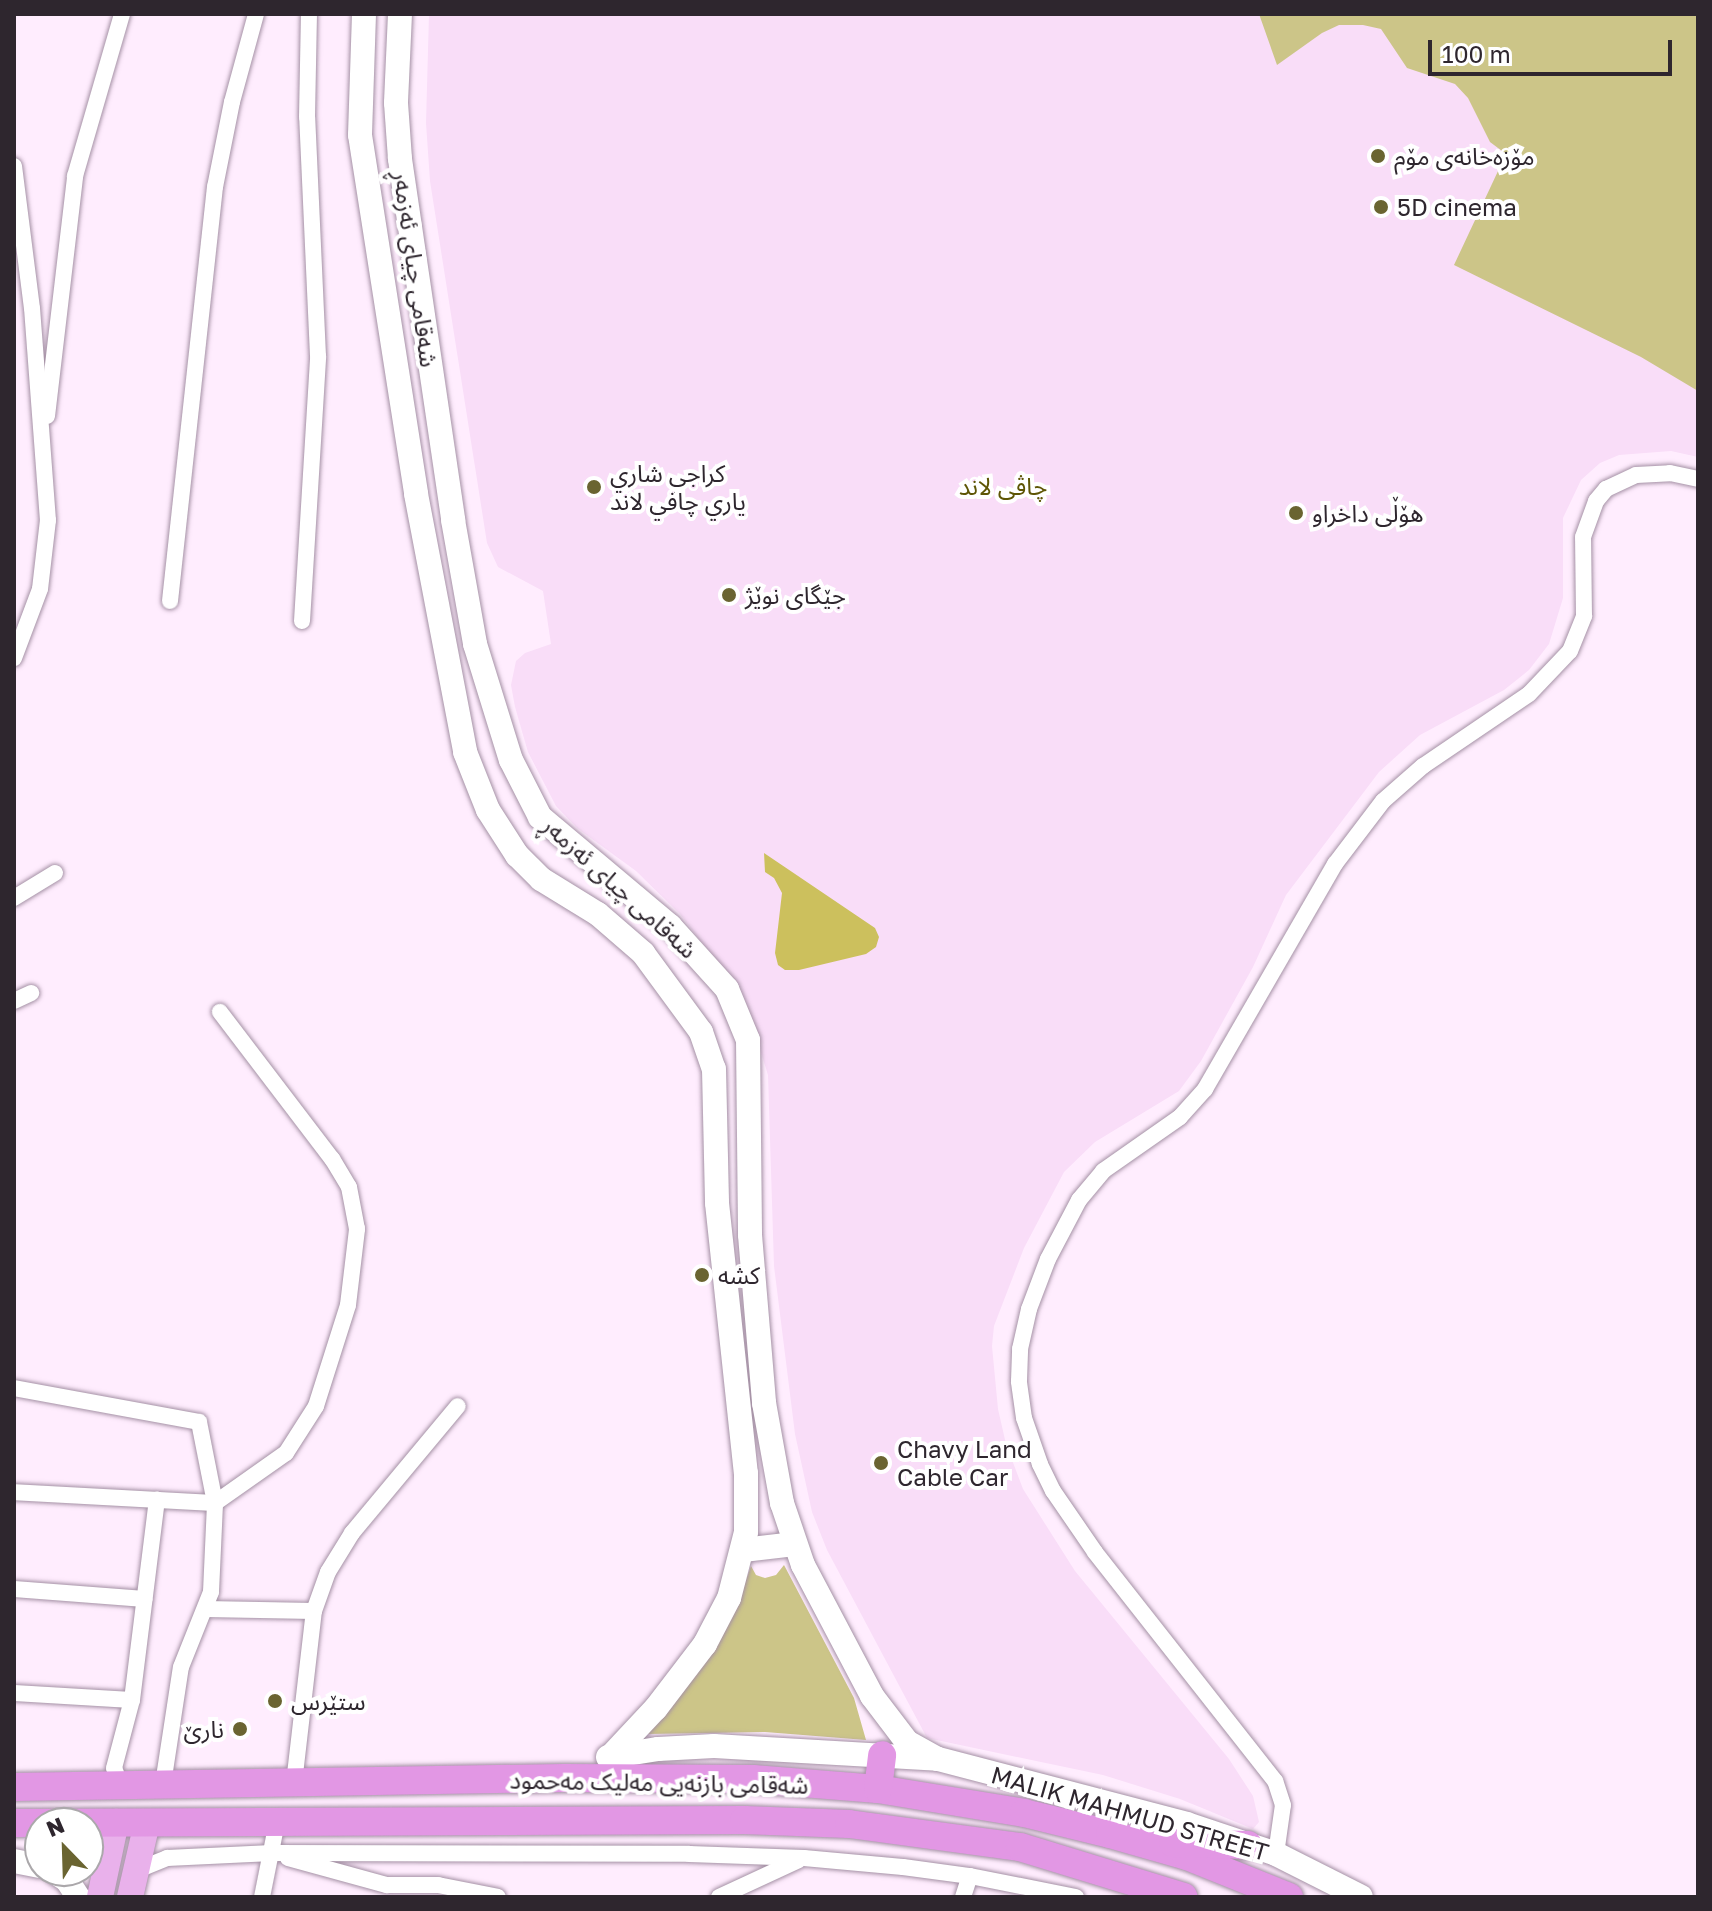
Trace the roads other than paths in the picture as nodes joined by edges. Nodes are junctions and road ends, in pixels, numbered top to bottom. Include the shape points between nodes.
1 (122, 14) edge
2 (256, 14) edge
3 (309, 14) edge
4 (364, 14) edge
5 (400, 14) edge
6 (14, 166) edge
7 (17, 197) edge
8 (43, 450) junction
9 (1698, 479) edge
10 (170, 601) dead end
11 (302, 621) dead end
12 (14, 658) edge
13 (55, 873) dead end
14 (14, 898) edge
15 (31, 993) dead end
16 (14, 1001) edge
17 (220, 1012) dead end
18 (14, 1388) edge
19 (458, 1406) dead end
20 (14, 1492) edge
21 (157, 1500) junction
22 (215, 1503) junction
23 (795, 1544) junction
24 (743, 1550) junction
25 (14, 1589) edge
26 (145, 1599) junction
27 (205, 1609) junction
28 (314, 1611) junction
29 (14, 1693) edge
30 (132, 1700) junction
31 (882, 1755) junction
32 (610, 1757) junction
33 (938, 1759) junction
34 (564, 1778) junction
35 (294, 1783) junction
36 (163, 1784) junction
37 (121, 1786) junction
38 (14, 1787) edge
39 (878, 1789) junction
40 (116, 1822) junction
41 (277, 1822) junction
42 (14, 1823) edge
43 (147, 1823) junction
44 (1138, 1842) junction
45 (1248, 1845) junction
46 (272, 1853) junction
47 (1276, 1854) junction
48 (804, 1858) junction
49 (135, 1871) junction
50 (970, 1876) junction
51 (385, 1891) edge
52 (493, 1896) edge
53 (100, 1897) edge
54 (130, 1897) edge
55 (262, 1897) edge
56 (719, 1897) edge
57 (963, 1897) edge
58 (1076, 1897) edge
59 (1184, 1897) edge
60 (1289, 1897) edge
61 (1361, 1897) edge

1 - 8 street via 75,176
2 - 10 street via 213,202
3 - 11 street via 307,117 318,356
4 - 24 main road, شەقامی چیای ئەزمەڕ via 364,161 416,494 465,752 488,810 517,855 541,879 598,914 643,953 701,1032 714,1069 717,1203 746,1473
5 - 23 main road, شەقامی چیای ئەزمەڕ via 400,159 475,644 511,760 540,817 670,926 727,989 748,1040 750,1235 764,1403 776,1481
6 - 7 street
7 - 8 street
8 - 12 street via 47,550 36,604
9 - 47 street via 1670,473 1636,475 1606,489 1596,501 1583,537 1584,616 1570,651 1529,694 1423,766 1383,801 1329,875 1205,1089 1180,1117 1103,1171 1079,1200 1029,1309 1019,1381 1024,1418 1040,1464 1095,1552 1275,1781 1283,1805
13 - 14 street
15 - 16 street
17 - 22 street via 332,1159 349,1187 357,1229 348,1305 316,1406 286,1453
18 - 22 street via 199,1422
19 - 28 street via 352,1533 328,1572
20 - 21 street
21 - 22 street
21 - 26 street
22 - 27 street via 211,1592
23 - 24 main road
23 - 33 main road, شەقامی چیای ئەزمەڕ via 881,1710 912,1746
24 - 32 main road, شەقامی چیای ئەزمەڕ via 729,1598 705,1644
25 - 26 street
26 - 30 street
27 - 28 street
27 - 36 street via 181,1667
28 - 35 street
29 - 30 street
30 - 37 street via 114,1768
31 - 32 main road via 714,1746
31 - 33 main road
31 - 39 highway
32 - 34 main road
33 - 45 main road, MALIK MAHMUD STREET
34 - 35 highway, شەقامی بازنەیی مەلیک مەحمود
34 - 39 highway, شەقامی بازنەیی مەلیک مەحمود via 753,1779
35 - 36 highway, شەقامی بازنەیی مەلیک مەحمود
36 - 37 highway, شەقامی بازنەیی مەلیک مەحمود
37 - 38 highway, شەقامی بازنەیی مەلیک مەحمود
39 - 44 highway, شەقامی بازنەیی مەلیک مەحمود via 1024,1813
40 - 42 highway, شەقامی بازنەیی مەلیک مەحمود
40 - 43 highway, شەقامی بازنەیی مەلیک مەحمود
40 - 53 main road
41 - 43 highway, شەقامی بازنەیی مەلیک مەحمود
41 - 46 street
41 - 59 highway, شەقامی بازنەیی مەلیک مەحمود via 849,1824 1020,1847
43 - 49 main road
44 - 45 highway
44 - 60 highway, شەقامی بازنەیی مەلیک مەحمود
45 - 47 main road, MALIK MAHMUD STREET
46 - 48 street
46 - 49 street via 167,1858
46 - 51 street
46 - 55 street
47 - 61 main road, MALIK MAHMUD STREET
48 - 50 street
48 - 56 street
49 - 54 main road
50 - 57 street
50 - 58 street
51 - 52 street via 438,1885

